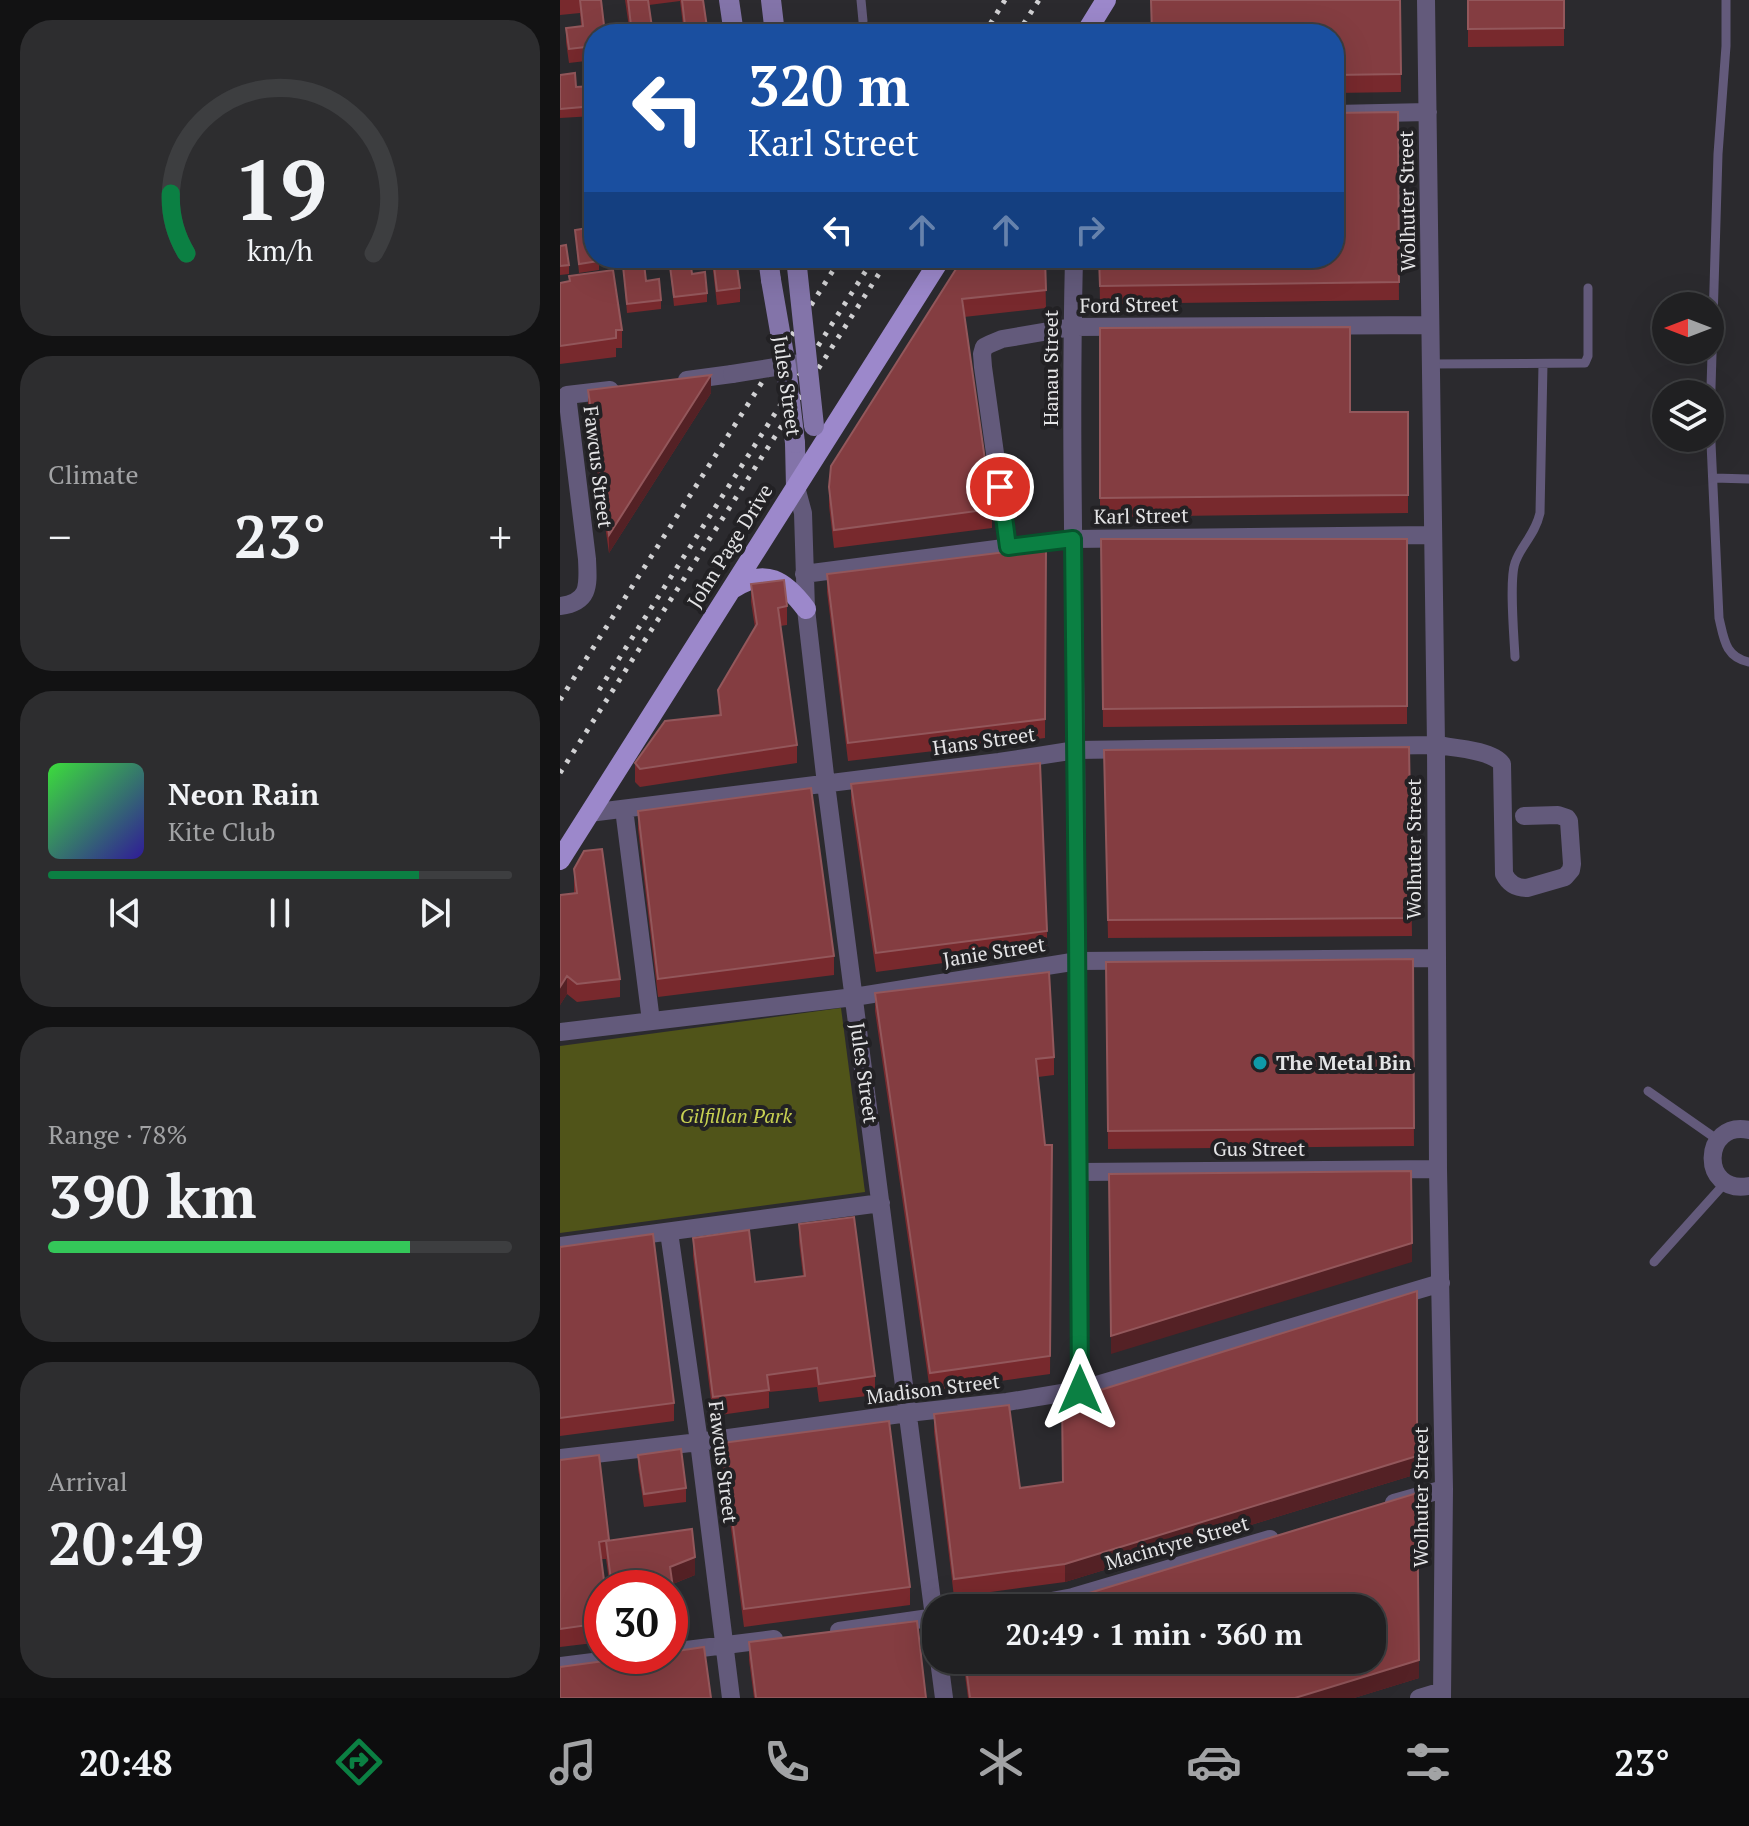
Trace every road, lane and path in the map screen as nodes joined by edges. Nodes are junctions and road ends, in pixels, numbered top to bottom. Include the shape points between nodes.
1 (729, 0) edge
2 (771, 0) edge
3 (861, 0) edge
4 (1106, 0) edge
5 (1426, 0) edge
6 (1726, 0) edge
7 (863, 21) dead end
8 (733, 24) edge
9 (774, 24) edge
10 (1091, 24) edge
11 (1428, 112) junction
12 (1344, 114) edge
13 (769, 268) edge
14 (798, 268) edge
15 (935, 268) edge
16 (1074, 268) edge
17 (1588, 288) dead end
18 (1430, 325) junction
19 (1072, 327) junction
20 (808, 362) junction
21 (1430, 364) junction
22 (1543, 364) junction
23 (786, 366) junction
24 (672, 382) edge
25 (627, 387) edge
26 (814, 461) junction
27 (1714, 478) junction
28 (1749, 479) edge
29 (796, 487) junction
30 (803, 513) junction
31 (1432, 535) junction
32 (1073, 539) junction
33 (1008, 547) junction
34 (804, 574) junction
35 (732, 589) junction
36 (560, 606) edge
37 (806, 609) junction
38 (1515, 657) dead end
39 (1749, 662) edge
40 (1436, 745) junction
41 (1076, 750) junction
42 (826, 784) junction
43 (624, 809) junction
44 (589, 813) junction
45 (1524, 816) dead end
46 (560, 860) edge
47 (1437, 958) junction
48 (1078, 961) junction
49 (854, 997) junction
50 (651, 1021) junction
51 (560, 1032) edge
52 (1648, 1091) dead end
53 (1749, 1130) edge
54 (1718, 1140) junction
55 (1438, 1169) junction
56 (1079, 1172) junction
57 (1725, 1183) junction
58 (1749, 1186) edge
59 (881, 1203) junction
60 (669, 1232) junction
61 (560, 1246) edge
62 (1654, 1262) dead end
63 (1441, 1283) junction
64 (1080, 1390) junction
65 (908, 1413) junction
66 (699, 1442) junction
67 (560, 1458) edge
68 (1444, 1489) junction
69 (1371, 1510) edge
70 (1284, 1534) edge
71 (931, 1594) edge
72 (1083, 1594) edge
73 (922, 1623) edge
74 (816, 1634) edge
75 (785, 1638) edge
76 (724, 1646) junction
77 (688, 1650) edge
78 (584, 1663) edge
79 (560, 1666) edge
80 (941, 1674) edge
81 (1442, 1694) edge
82 (731, 1698) edge
83 (944, 1698) edge
84 (1419, 1698) edge

1 - 8 main road
2 - 9 main road
3 - 7 lane
4 - 10 main road
5 - 11 street, Wolhuter Street
6 - 27 lane via 1710,421
11 - 12 street
11 - 18 street, Wolhuter Street
13 - 23 main road, Jules Street, bridge
14 - 20 main road, Jules Street, bridge
15 - 26 main road, John Page Drive
16 - 19 street, Hanau Street
17 - 22 lane via 1585,363
18 - 19 street, Ford Street
18 - 21 street, Wolhuter Street
19 - 32 street, Hanau Street
19 - 33 street, Ford Street via 984,347
20 - 23 street, bridge
20 - 26 main road, Jules Street, bridge
21 - 22 lane
21 - 31 street, Wolhuter Street
22 - 38 lane via 1540,513 1537,528 1515,563
23 - 24 street, bridge
23 - 29 main road, Jules Street, bridge
25 - 36 street, Fawcus Street via 567,395 588,581 579,601
26 - 29 main road, John Page Drive
26 - 30 street, Jules Street
27 - 28 lane
27 - 39 lane via 1719,618 1725,645 1737,659
29 - 30 street, Jules Street
29 - 35 main road, John Page Drive
30 - 34 street, Jules Street
31 - 32 street, Karl Street
31 - 40 street, Wolhuter Street
32 - 33 street, Karl Street
32 - 41 street, Hanau Street
33 - 34 street, Karl Street
34 - 37 street, Jules Street
35 - 37 main road via 744,581 774,580 788,587
35 - 44 main road, John Page Drive
37 - 42 street, Jules Street
40 - 41 street, Hans Street
40 - 45 street, Hans Street via 1487,754 1502,764 1504,874 1511,884 1527,888 1565,877 1572,864 1567,818
40 - 47 street, Wolhuter Street
41 - 42 street, Hans Street
41 - 48 street, Hanau Street
42 - 43 street, Hans Street
42 - 49 street, Jules Street
43 - 44 street, Hans Street
43 - 50 street
44 - 46 main road, John Page Drive
47 - 48 street, Janie Street
47 - 55 street, Wolhuter Street
48 - 49 street, Janie Street
48 - 56 street, Hanau Street
49 - 50 street, Janie Street
49 - 59 street, Jules Street
50 - 51 street, Janie Street
52 - 54 lane
53 - 54 street via 1728,1131
54 - 57 street via 1712,1163
55 - 56 street, Gus Street
55 - 63 street, Wolhuter Street
56 - 64 street, Hanau Street
57 - 58 street
57 - 62 lane
59 - 60 street
59 - 65 street, Jules Street
60 - 61 street
60 - 66 street, Fawcus Street
63 - 64 street, Madison Street
63 - 68 street, Wolhuter Street
64 - 65 street, Madison Street
65 - 66 street, Madison Street
65 - 71 street, Jules Street
66 - 67 street, Madison Street
66 - 76 street, Fawcus Street
68 - 69 street
68 - 81 street, Wolhuter Street
70 - 72 street, Macintyre Street
73 - 74 street
75 - 76 street
76 - 77 street
76 - 82 street, Fawcus Street
78 - 79 street
80 - 83 street
81 - 84 street

